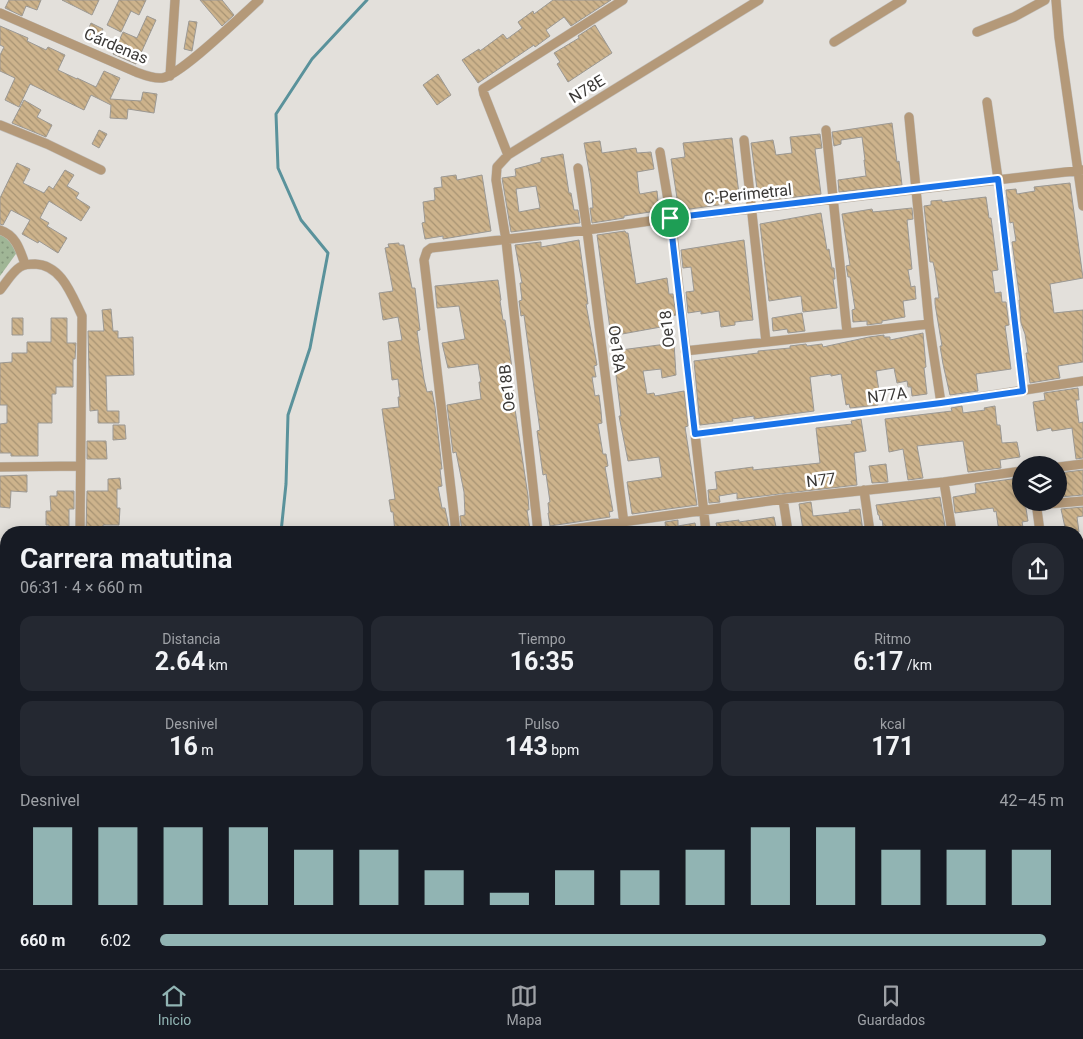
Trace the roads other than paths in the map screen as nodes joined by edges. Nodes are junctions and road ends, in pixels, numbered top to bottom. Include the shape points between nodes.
1 (175, 0) edge
2 (259, 0) edge
3 (623, 0) edge
4 (760, 0) edge
5 (902, 0) edge
6 (1045, 0) edge
7 (1056, 0) edge
8 (0, 13) edge
9 (977, 32) dead end
10 (834, 42) dead end
11 (170, 76) junction
12 (987, 102) dead end
13 (909, 117) dead end
14 (0, 125) edge
15 (826, 130) dead end
16 (744, 140) dead end
17 (660, 152) dead end
18 (508, 155) junction
19 (578, 168) dead end
20 (101, 170) dead end
21 (1081, 170) edge
22 (998, 179) junction
23 (916, 190) junction
24 (832, 200) junction
25 (1083, 206) edge
26 (752, 209) junction
27 (670, 218) junction
28 (0, 230) edge
29 (588, 230) junction
30 (506, 240) junction
31 (25, 264) junction
32 (0, 290) edge
33 (929, 324) junction
34 (847, 332) junction
35 (766, 342) junction
36 (685, 351) junction
37 (1083, 381) edge
38 (1023, 391) junction
39 (941, 403) junction
40 (695, 434) junction
41 (1083, 464) edge
42 (80, 466) junction
43 (1067, 466) edge
44 (0, 467) edge
45 (1012, 472) edge
46 (944, 482) junction
47 (864, 490) junction
48 (783, 499) junction
49 (1083, 501) edge
50 (1067, 502) edge
51 (703, 511) junction
52 (1037, 511) edge
53 (624, 522) junction
54 (80, 526) edge
55 (455, 526) edge
56 (537, 526) edge
57 (596, 526) edge
58 (624, 526) edge
59 (705, 526) edge
60 (787, 526) edge
61 (869, 526) edge
62 (951, 526) edge
63 (1039, 526) edge

1 - 11 street
2 - 11 street
3 - 18 street via 483,88
4 - 18 street, N78E
5 - 10 street
6 - 9 street
7 - 21 street
8 - 11 street, Cárdenas via 147,76
12 - 22 street
13 - 23 street
14 - 20 street
15 - 24 street
16 - 26 street
17 - 27 street, Oe18
18 - 30 street, N78E via 497,167 496,180
19 - 29 street, Oe18A
21 - 22 street, C-Perimetral
21 - 25 street
22 - 23 street, C-Perimetral
22 - 38 street
23 - 24 street, C-Perimetral
23 - 33 street
24 - 26 street, C-Perimetral
24 - 34 street
26 - 27 street, C-Perimetral
26 - 35 street
27 - 29 street, C-Perimetral
27 - 36 street, Oe18
28 - 31 street via 14,239
29 - 30 street, C-Perimetral
29 - 53 street, Oe18A
30 - 55 street, C-Perimetral via 437,246 427,251 424,260
30 - 56 street, Oe18B
31 - 32 street
31 - 42 street via 44,265 52,270 67,284 82,316
33 - 34 street
33 - 39 street
34 - 35 street
35 - 36 street
36 - 40 street, Oe18
37 - 38 street, N77A
38 - 39 street, N77A
39 - 40 street, N77A
40 - 51 street, Oe18
41 - 43 street
42 - 44 street
42 - 54 street
45 - 46 street, N77
46 - 47 street, N77
46 - 62 street
47 - 48 street, N77
47 - 61 street
48 - 51 street, N77
48 - 60 street
49 - 50 street
51 - 53 street, N77
51 - 59 street, Oe18
52 - 63 street
53 - 57 street, N77
53 - 58 street, Oe18A

